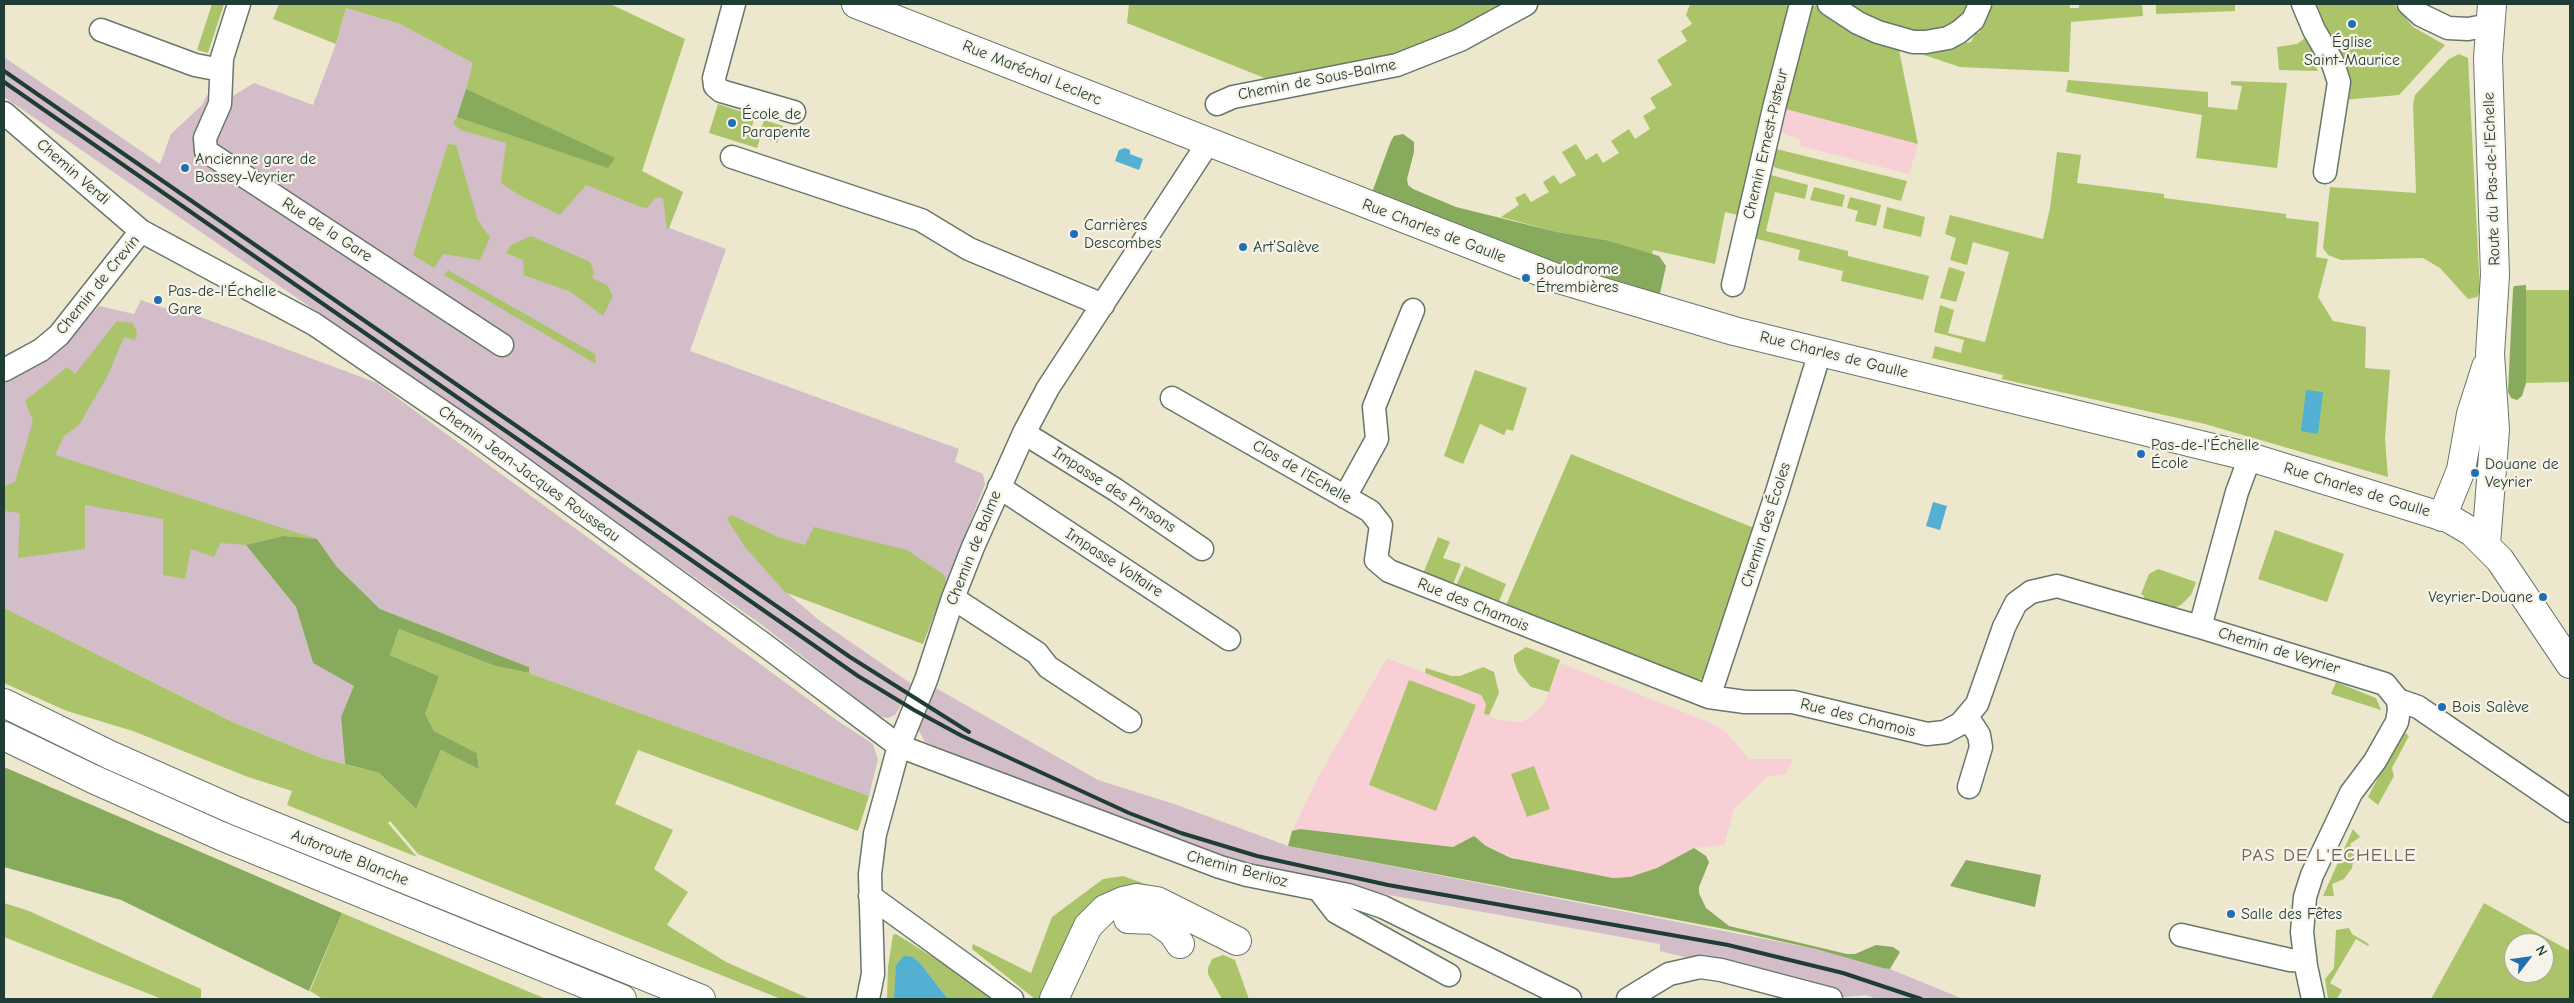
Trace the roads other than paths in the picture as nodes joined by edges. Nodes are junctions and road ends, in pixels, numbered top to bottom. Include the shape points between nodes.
1 (239, 4) edge
2 (734, 4) edge
3 (856, 4) edge
4 (1526, 4) edge
5 (1801, 4) edge
6 (1829, 4) edge
7 (1980, 4) edge
8 (2303, 4) edge
9 (2409, 4) edge
10 (2491, 14) edge
11 (102, 30) dead end
12 (221, 70) junction
13 (1217, 104) dead end
14 (794, 112) dead end
15 (4, 113) edge
16 (1208, 143) junction
17 (732, 157) dead end
18 (2325, 172) dead end
19 (141, 231) junction
20 (1733, 285) dead end
21 (1103, 305) junction
22 (1414, 310) dead end
23 (502, 345) dead end
24 (1820, 352) junction
25 (2490, 354) junction
26 (4, 370) edge
27 (1172, 398) dead end
28 (1024, 433) junction
29 (2250, 457) junction
30 (999, 487) junction
31 (1345, 496) junction
32 (2442, 517) junction
33 (2479, 538) junction
34 (1202, 549) dead end
35 (1389, 571) joint
36 (953, 598) junction
37 (2200, 627) junction
38 (1229, 639) dead end
39 (2562, 646) edge
40 (2570, 664) edge
41 (1709, 698) junction
42 (2398, 700) junction
43 (4, 703) edge
44 (1968, 718) junction
45 (1130, 721) dead end
46 (4, 736) edge
47 (899, 746) junction
48 (1969, 787) dead end
49 (2570, 811) edge
50 (1319, 890) junction
51 (870, 896) junction
52 (2181, 935) dead end
53 (1237, 941) dead end
54 (1180, 944) dead end
55 (2305, 953) junction
56 (1448, 975) dead end
57 (662, 983) junction
58 (622, 999) edge
59 (701, 999) edge
60 (713, 999) edge
61 (868, 999) edge
62 (1012, 999) edge
63 (1054, 999) edge
64 (1072, 999) edge
65 (1570, 999) edge
66 (1628, 999) edge
67 (1831, 999) edge
68 (2313, 999) edge

1 - 12 street, Rue de la Gare
2 - 14 street via 714,78 715,86 720,91
3 - 16 main road, Rue Maréchal Leclerc
4 - 13 street, Chemin de Sous-Balme via 1460,40 1397,65 1233,96
5 - 20 street, Chemin Ernest-Pisteur
6 - 7 street via 1858,23 1913,42 1936,40 1959,32 1973,20
8 - 18 street via 2332,61 2338,82
9 - 10 street via 2421,15 2448,28 2468,29
10 - 25 main road, Route du Pas-de-l'Echelle via 2488,58 2495,297
11 - 12 street via 195,65
12 - 23 street, Rue de la Gare via 220,104 205,138 206,151
15 - 19 street, Chemin Verdi
16 - 21 street, Chemin de Balme
16 - 24 main road, Rue Charles de Gaulle via 1559,278 1734,331
17 - 21 street via 921,220 969,249
19 - 26 street, Chemin de Crevin via 59,335 41,350
19 - 47 street, Chemin Jean-Jacques Rousseau via 314,324 475,434
21 - 28 street, Chemin de Balme via 1048,388
22 - 31 street via 1374,407 1377,439
24 - 29 main road, Rue Charles de Gaulle
24 - 41 street, Chemin des Écoles
25 - 32 main road, Route du Pas-de-l'Echelle via 2471,414 2457,482
25 - 33 main road, Route du Pas-de-l'Echelle via 2494,449
27 - 31 street, Clos de l'Echelle
28 - 30 street, Chemin de Balme
28 - 34 street, Impasse des Pinsons
29 - 32 main road, Rue Charles de Gaulle
29 - 37 street, Chemin de Veyrier via 2237,492
30 - 36 street, Chemin de Balme
30 - 38 street, Impasse Voltaire
31 - 35 street, Clos de l'Echelle via 1379,520 1382,532 1376,560
32 - 33 main road, Rue Charles de Gaulle
33 - 39 main road via 2506,568
35 - 41 street, Rue des Chamois
36 - 45 street via 1037,653 1048,667
36 - 47 street, Chemin de Balme via 926,680
37 - 42 street, Chemin de Veyrier via 2379,681 2392,690
37 - 44 street via 2070,589 2057,586 2038,589 2022,597 2011,611 1977,704
39 - 40 main road
41 - 44 street, Rue des Chamois via 1793,702 1927,734 1953,729
42 - 49 street via 2418,707
42 - 55 street via 2397,722 2375,761 2351,793 2310,882 2302,918
43 - 57 main road, Autoroute Blanche via 234,810
44 - 48 street via 1979,735 1981,747
46 - 58 main road, Autoroute Blanche via 221,836
47 - 50 street, Chemin Berlioz via 1188,856 1240,873
47 - 51 street, Chemin de Balme via 875,834
50 - 56 street via 1336,912
50 - 65 street, Chemin Berlioz via 1353,897 1393,911
51 - 61 street, Chemin de Balme via 873,964
51 - 62 street
52 - 55 street via 2290,960
53 - 63 main road via 1157,901 1143,898 1124,901 1105,909 1088,926
54 - 64 main road via 1172,932 1155,920 1136,917 1118,923 1098,941
55 - 68 street
57 - 59 main road, Autoroute Blanche
57 - 60 main road
66 - 67 street via 1669,974 1700,967

